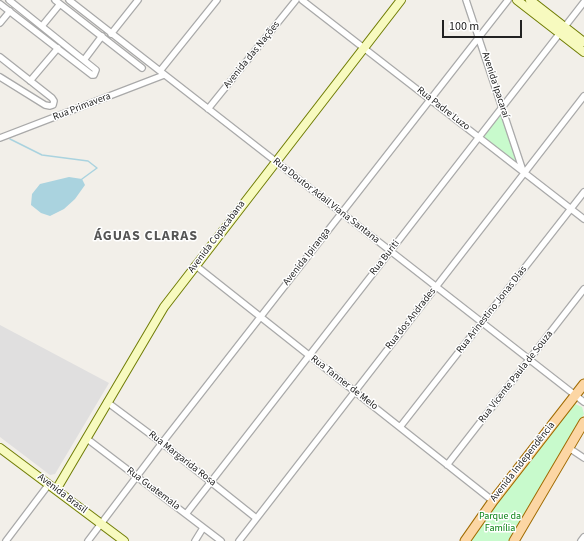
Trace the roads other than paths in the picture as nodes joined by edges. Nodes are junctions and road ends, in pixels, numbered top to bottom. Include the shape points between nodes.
1 (9, 0) edge
2 (68, 0) edge
3 (138, 0) edge
4 (216, 0) edge
5 (296, 0) edge
6 (302, 0) edge
7 (401, 0) edge
8 (466, 0) edge
9 (508, 0) edge
10 (517, 0) edge
11 (530, 0) edge
12 (57, 2) edge
13 (584, 2) edge
14 (0, 4) edge
15 (10, 11) junction
16 (27, 14) junction
17 (22, 20) junction
18 (0, 23) edge
19 (42, 26) junction
20 (562, 30) junction
21 (111, 34) junction
22 (102, 36) junction
23 (479, 38) junction
24 (584, 42) edge
25 (58, 48) junction
26 (364, 48) junction
27 (584, 52) edge
28 (0, 57) edge
29 (84, 60) junction
30 (142, 68) dead end
31 (162, 73) junction
32 (0, 77) edge
33 (30, 81) junction
34 (584, 96) edge
35 (430, 99) junction
36 (503, 108) junction
37 (208, 109) junction
38 (480, 137) junction
39 (0, 138) edge
40 (275, 161) junction
41 (524, 172) junction
42 (584, 192) edge
43 (571, 209) junction
44 (341, 213) junction
45 (584, 219) edge
46 (391, 252) junction
47 (195, 265) junction
48 (436, 287) junction
49 (584, 289) edge
50 (261, 317) junction
51 (482, 323) junction
52 (309, 355) junction
53 (529, 360) junction
54 (584, 384) edge
55 (355, 392) junction
56 (575, 396) junction
57 (107, 402) junction
58 (584, 402) edge
59 (584, 422) edge
60 (400, 427) junction
61 (584, 433) edge
62 (86, 438) junction
63 (162, 443) junction
64 (571, 445) junction
65 (0, 448) edge
66 (584, 458) edge
67 (447, 465) junction
68 (137, 477) junction
69 (210, 481) junction
70 (49, 484) junction
71 (56, 490) junction
72 (493, 501) junction
73 (186, 514) junction
74 (256, 518) junction
75 (101, 524) junction
76 (203, 528) junction
77 (584, 537) edge
78 (6, 541) edge
79 (88, 541) edge
80 (124, 541) edge
81 (195, 541) edge
82 (221, 541) edge
83 (239, 541) edge
84 (465, 541) edge
85 (514, 541) edge
86 (581, 541) edge

1 - 16 street
2 - 21 street, Rua Doutor Adail Viana Santana
3 - 21 street
4 - 31 street
5 - 37 street, Avenida das Nações
6 - 26 street, Rua Padre Luzo
7 - 26 street, Avenida Copacabana
8 - 23 street, Avenida Ipacaraí
9 - 23 street, Avenida Ipiranga
10 - 20 street
11 - 20 street
12 - 19 street
12 - 22 street
13 - 20 street, Rua Buriti
14 - 15 street
15 - 17 street
15 - 18 street
16 - 17 street
16 - 19 street
17 - 25 street
19 - 29 street
20 - 24 street
20 - 27 street
20 - 36 street, Rua Buriti
21 - 31 street, Rua Doutor Adail Viana Santana
22 - 29 street
22 - 30 street
23 - 35 street, Avenida Ipiranga
23 - 36 street, Avenida Ipacaraí
25 - 29 street via 94,75 96,70
25 - 33 street
26 - 35 street, Rua Padre Luzo
26 - 40 street, Avenida Copacabana
28 - 33 street
31 - 37 street, Rua Doutor Adail Viana Santana
31 - 39 street, Rua Primavera
32 - 33 street via 45,105 53,105 52,98
34 - 41 street, Rua dos Andrades
35 - 38 street, Rua Padre Luzo
35 - 44 street, Avenida Ipiranga
36 - 38 street, Rua Buriti
36 - 41 street, Avenida Ipacaraí
37 - 40 street, Rua Doutor Adail Viana Santana
38 - 41 street, Rua Padre Luzo
38 - 46 street, Rua Buriti
40 - 44 street, Rua Doutor Adail Viana Santana
40 - 47 street, Avenida Copacabana
41 - 43 street, Rua Padre Luzo
41 - 48 street, Rua dos Andrades
42 - 43 street, Rua Arinestino Jonas Dias
43 - 45 street, Rua Padre Luzo
43 - 51 street, Rua Arinestino Jonas Dias
44 - 46 street, Rua Doutor Adail Viana Santana
44 - 50 street, Avenida Ipiranga
46 - 48 street, Rua Doutor Adail Viana Santana
46 - 52 street, Rua Buriti
47 - 50 street, Rua Tanner de Melo
47 - 57 street, Avenida Copacabana via 164,307
48 - 51 street, Rua Doutor Adail Viana Santana
48 - 55 street, Rua dos Andrades
49 - 53 street, Rua Vicente Paula de Souza
50 - 52 street, Rua Tanner de Melo
50 - 63 street, Avenida Ipiranga
51 - 53 street, Rua Doutor Adail Viana Santana
51 - 60 street, Rua Arinestino Jonas Dias
52 - 55 street, Rua Tanner de Melo
52 - 69 street, Rua Buriti
53 - 56 street, Rua Doutor Adail Viana Santana
53 - 67 street, Rua Vicente Paula de Souza
54 - 56 main road, Avenida Independência
55 - 60 street, Rua Tanner de Melo
55 - 74 street, Rua dos Andrades
56 - 58 street, Rua Doutor Adail Viana Santana
56 - 72 main road, Avenida Independência
57 - 62 street, Avenida Copacabana
57 - 63 street, Rua Margarida Rosa
59 - 64 main road
60 - 67 street, Rua Tanner de Melo
61 - 64 street
62 - 68 street, Rua Guatemala
62 - 71 street, Avenida Copacabana
63 - 68 street, Avenida Ipiranga
63 - 69 street, Rua Margarida Rosa
64 - 66 street
64 - 85 main road
65 - 70 street, Avenida Brasil
67 - 72 street, Rua Tanner de Melo
68 - 73 street, Rua Guatemala
68 - 75 street, Avenida Ipiranga
69 - 73 street, Rua Buriti
69 - 74 street, Rua Margarida Rosa
70 - 71 street, Avenida Brasil
70 - 78 street
71 - 75 street, Avenida Brasil
72 - 84 main road, Avenida Independência
73 - 76 street, Rua Guatemala
74 - 83 street, Rua dos Andrades
75 - 79 street, Avenida Ipiranga
75 - 80 street, Avenida Brasil
76 - 81 street
76 - 82 street, Rua Guatemala
77 - 86 street

